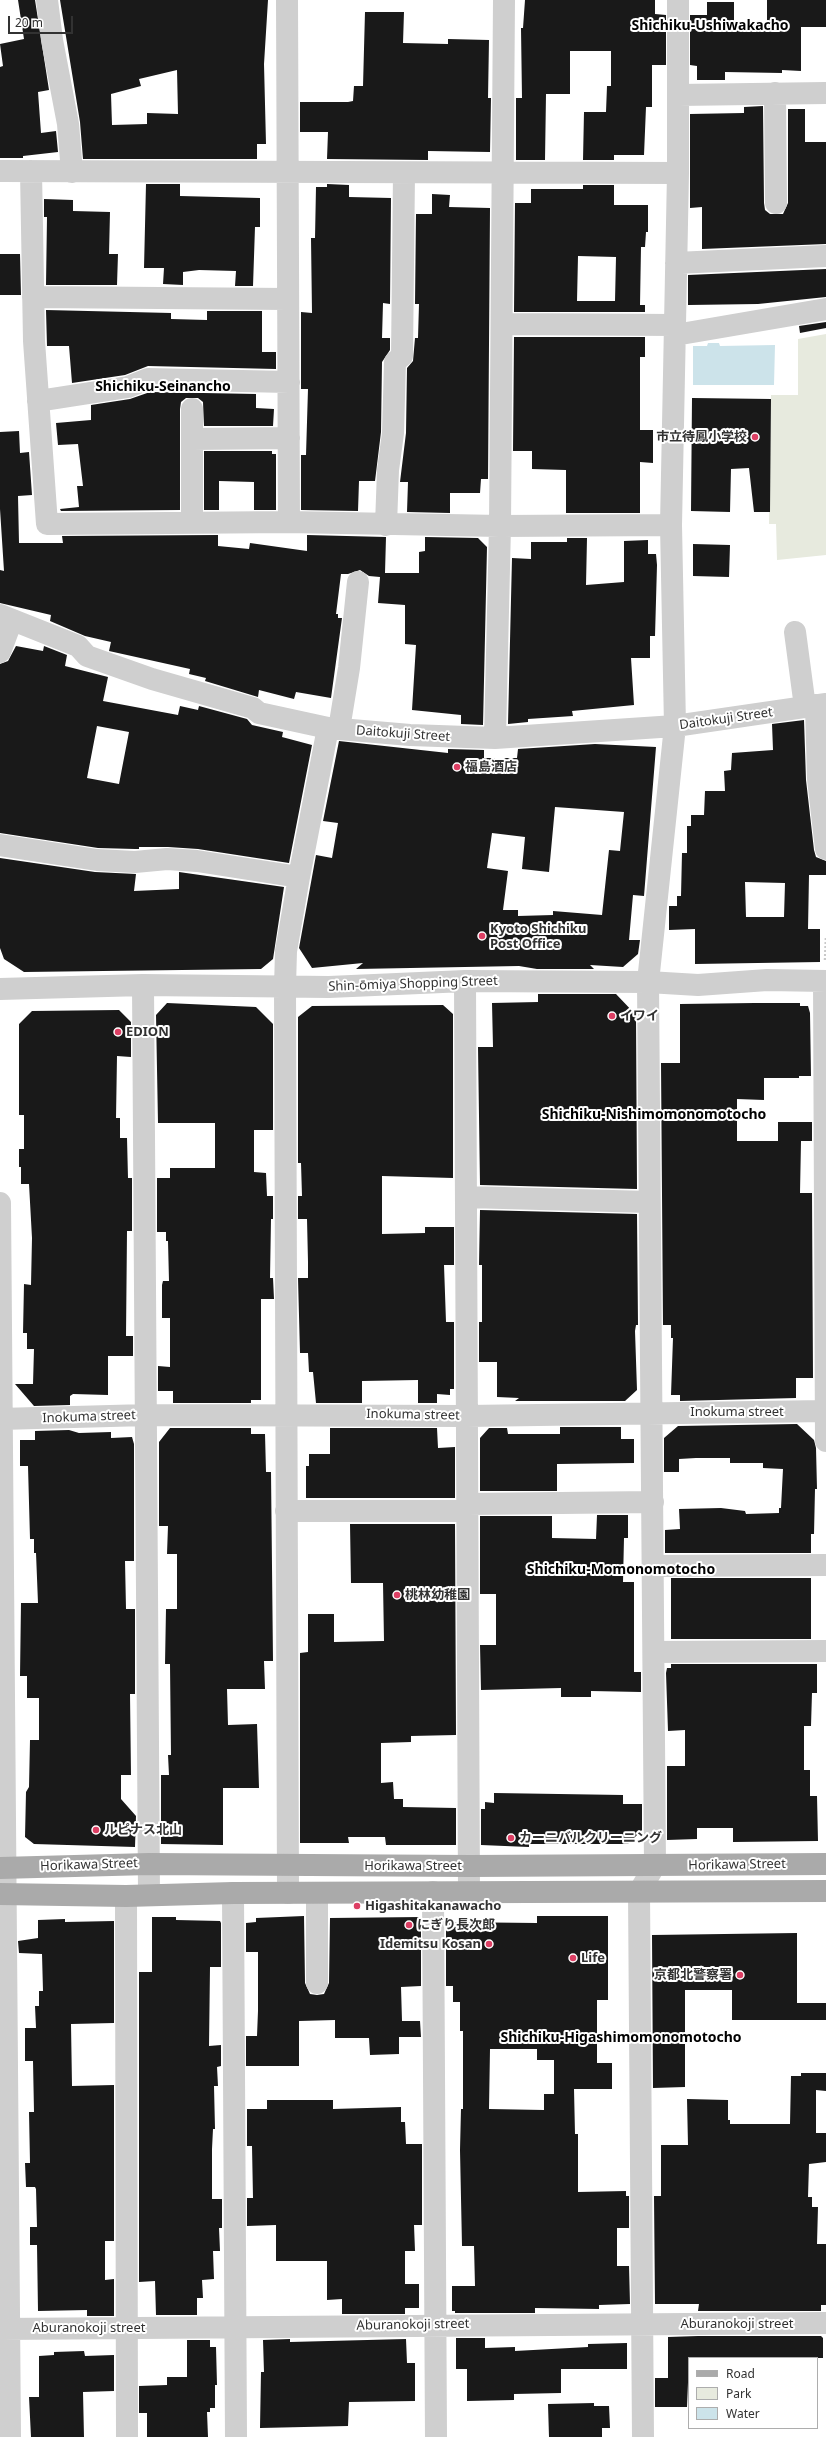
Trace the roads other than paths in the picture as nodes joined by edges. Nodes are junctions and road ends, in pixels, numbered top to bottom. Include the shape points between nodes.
1 (47, 0) edge
2 (287, 0) edge
3 (504, 0) edge
4 (678, 0) edge
5 (775, 93) junction
6 (826, 93) edge
7 (678, 95) junction
8 (0, 171) edge
9 (32, 171) junction
10 (72, 172) junction
11 (288, 172) junction
12 (404, 173) junction
13 (503, 173) junction
14 (678, 173) junction
15 (776, 203) dead end
16 (826, 256) edge
17 (676, 263) junction
18 (33, 297) junction
19 (288, 299) junction
20 (826, 309) edge
21 (502, 324) junction
22 (675, 330) junction
23 (289, 382) junction
24 (38, 401) junction
25 (192, 409) dead end
26 (192, 438) junction
27 (289, 438) junction
28 (289, 522) junction
29 (192, 523) junction
30 (386, 525) junction
31 (671, 525) junction
32 (500, 526) junction
33 (358, 582) dead end
34 (6, 618) edge
35 (795, 632) dead end
36 (0, 652) edge
37 (816, 705) edge
38 (675, 726) junction
39 (333, 729) junction
40 (495, 738) junction
41 (0, 845) edge
42 (826, 848) edge
43 (298, 877) junction
44 (465, 981) junction
45 (825, 981) edge
46 (648, 982) junction
47 (143, 985) junction
48 (285, 987) junction
49 (0, 989) edge
50 (467, 1197) junction
51 (649, 1202) junction
52 (0, 1203) edge
53 (0, 1304) edge
54 (826, 1411) edge
55 (652, 1413) junction
56 (286, 1414) junction
57 (147, 1415) junction
58 (467, 1416) junction
59 (1, 1419) edge
60 (826, 1441) edge
61 (653, 1502) junction
62 (468, 1508) junction
63 (286, 1511) junction
64 (826, 1565) edge
65 (653, 1566) junction
66 (2, 1572) edge
67 (826, 1651) edge
68 (654, 1652) junction
69 (149, 1864) junction
70 (826, 1864) edge
71 (289, 1865) junction
72 (655, 1865) junction
73 (470, 1866) junction
74 (3, 1868) edge
75 (826, 1891) edge
76 (433, 1892) junction
77 (469, 1892) junction
78 (639, 1892) junction
79 (233, 1893) junction
80 (288, 1893) junction
81 (317, 1893) junction
82 (3, 1894) edge
83 (126, 1896) junction
84 (149, 1896) junction
85 (317, 1983) dead end
86 (826, 2323) edge
87 (435, 2324) junction
88 (642, 2324) junction
89 (126, 2328) junction
90 (236, 2328) junction
91 (5, 2329) edge
92 (10, 2437) edge
93 (127, 2437) edge
94 (236, 2437) edge
95 (436, 2437) edge
96 (642, 2437) edge

1 - 10 street
2 - 11 street
3 - 13 street
4 - 7 street
5 - 6 street
5 - 7 street
5 - 15 street
7 - 14 street
8 - 9 street
9 - 10 street
9 - 18 street
10 - 11 street
11 - 12 street
11 - 19 street
12 - 13 street
12 - 30 street via 402,356 395,362
13 - 14 street
13 - 21 street
14 - 17 street
16 - 17 street
17 - 22 street
18 - 19 street
18 - 24 street
19 - 23 street
20 - 22 street
21 - 22 street
21 - 32 street
22 - 31 street
23 - 24 street via 148,379 128,387
23 - 27 street
24 - 29 street via 47,524
25 - 26 street
26 - 27 street
26 - 29 street
27 - 28 street
28 - 29 street
28 - 30 street
30 - 32 street
31 - 32 street
31 - 38 street
32 - 40 street
33 - 39 street via 349,668
34 - 36 street
34 - 39 street, Daitokuji Street via 78,646 87,656 152,679 253,708 259,713
35 - 37 street
37 - 38 street, Daitokuji Street
37 - 42 street via 818,779
38 - 40 street, Daitokuji Street
38 - 46 street
39 - 40 street, Daitokuji Street via 417,736
39 - 43 street
41 - 43 street via 97,860 135,862 167,858 197,861
43 - 48 street via 286,950
44 - 46 street, Shin-ōmiya Shopping Street
44 - 48 street, Shin-ōmiya Shopping Street
44 - 50 street
45 - 46 street, Shin-ōmiya Shopping Street via 767,980 698,985
45 - 54 street
46 - 51 street
47 - 48 street, Shin-ōmiya Shopping Street
47 - 49 street, Shin-ōmiya Shopping Street
47 - 57 street
48 - 56 street
50 - 51 street
50 - 58 street
51 - 55 street
52 - 53 street
53 - 59 street
54 - 55 street, Inokuma street
54 - 60 street
55 - 58 street, Inokuma street
55 - 61 street
56 - 57 street, Inokuma street
56 - 58 street, Inokuma street
56 - 63 street
57 - 59 street, Inokuma street
57 - 69 street
58 - 62 street
59 - 66 street
61 - 62 street
61 - 65 street
62 - 63 street
62 - 73 street
63 - 71 street
64 - 65 street
65 - 68 street
66 - 74 street
67 - 68 street
68 - 72 street
69 - 71 main road, Horikawa Street
69 - 74 main road, Horikawa Street
69 - 84 street
70 - 72 main road, Horikawa Street
71 - 73 main road, Horikawa Street
71 - 80 street
72 - 73 main road, Horikawa Street
72 - 78 street
73 - 77 street
74 - 82 street
75 - 78 main road, Horikawa Street
76 - 77 main road, Horikawa Street
76 - 81 main road, Horikawa Street
76 - 87 street
77 - 78 main road, Horikawa Street
78 - 88 street
79 - 80 main road, Horikawa Street
79 - 84 main road, Horikawa Street
79 - 90 street
80 - 81 main road, Horikawa Street
81 - 85 street
82 - 83 main road, Horikawa Street
82 - 91 street
83 - 84 main road, Horikawa Street
83 - 89 street
86 - 88 street, Aburanokoji street
87 - 88 street, Aburanokoji street
87 - 90 street, Aburanokoji street
87 - 95 street
88 - 96 street
89 - 90 street, Aburanokoji street
89 - 91 street, Aburanokoji street
89 - 93 street
90 - 94 street
91 - 92 street

